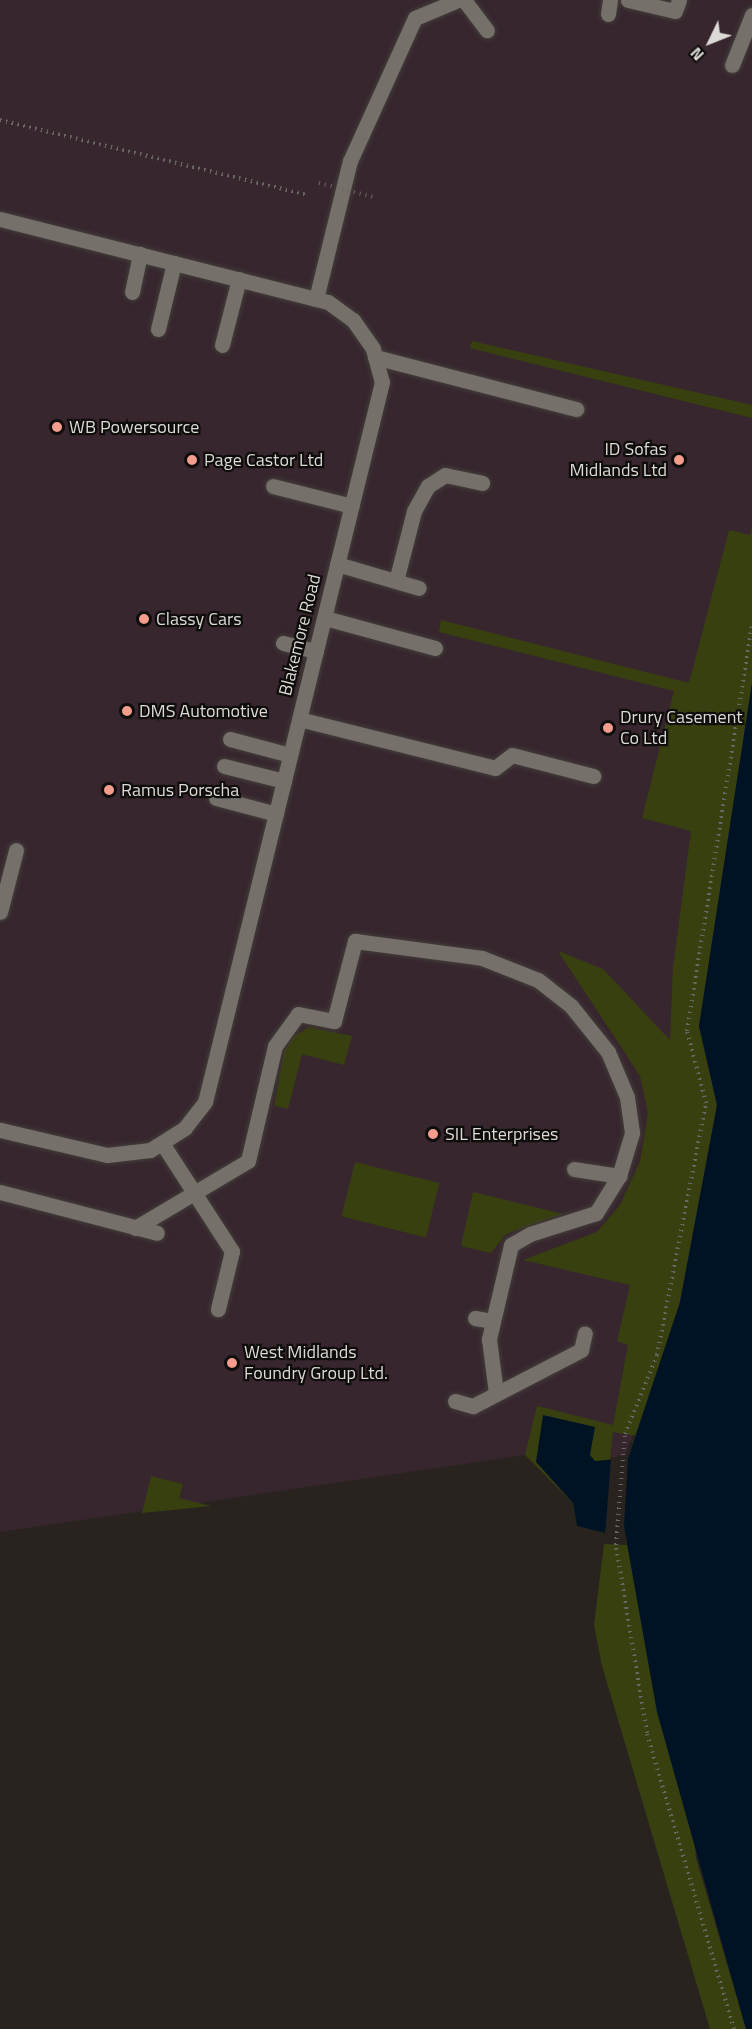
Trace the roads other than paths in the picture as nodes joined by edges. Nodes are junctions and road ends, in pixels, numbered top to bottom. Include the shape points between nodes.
1 (458, 0) edge
2 (464, 0) edge
3 (628, 0) edge
4 (679, 0) edge
5 (752, 15) edge
6 (487, 30) dead end
7 (732, 65) dead end
8 (0, 219) edge
9 (140, 254) junction
10 (174, 263) junction
11 (239, 279) junction
12 (132, 292) dead end
13 (316, 299) junction
14 (158, 329) dead end
15 (222, 345) dead end
16 (375, 357) junction
17 (576, 409) dead end
18 (482, 483) dead end
19 (273, 486) dead end
20 (352, 506) junction
21 (338, 564) junction
22 (396, 581) junction
23 (419, 588) dead end
24 (324, 618) junction
25 (283, 643) dead end
26 (435, 648) dead end
27 (316, 651) junction
28 (299, 719) junction
29 (230, 740) dead end
30 (290, 755) junction
31 (224, 766) dead end
32 (593, 776) dead end
33 (284, 781) junction
34 (216, 798) dead end
35 (276, 814) junction
36 (9, 858) edge
37 (0, 912) edge
38 (0, 1130) edge
39 (162, 1143) junction
40 (574, 1169) dead end
41 (619, 1176) junction
42 (0, 1192) edge
43 (194, 1193) junction
44 (135, 1228) junction
45 (157, 1233) dead end
46 (218, 1309) dead end
47 (475, 1318) dead end
48 (492, 1321) junction
49 (585, 1333) dead end
50 (496, 1394) junction
51 (455, 1401) dead end

1 - 13 street via 415,18 350,161
2 - 6 street
3 - 4 street via 675,11
5 - 7 street
8 - 9 street, Blakemore Road
9 - 10 street, Blakemore Road
9 - 12 street
10 - 11 street, Blakemore Road
10 - 14 street
11 - 13 street, Blakemore Road
11 - 15 street
13 - 16 street, Blakemore Road via 328,302 353,320
16 - 17 street
16 - 20 street, Blakemore Road via 382,382
18 - 22 street via 445,475 428,486 414,511
19 - 20 street
20 - 21 street, Blakemore Road
21 - 22 street
21 - 24 street, Blakemore Road
22 - 23 street
24 - 26 street
24 - 27 street, Blakemore Road
25 - 27 street
27 - 28 street, Blakemore Road
28 - 30 street, Blakemore Road
28 - 32 street via 495,768 512,755
29 - 30 street
30 - 33 street, Blakemore Road
31 - 33 street
33 - 35 street, Blakemore Road
34 - 35 street
35 - 39 street, Blakemore Road via 205,1102 185,1128
36 - 37 street
38 - 39 street, Blakemore Road via 107,1155 150,1150
39 - 43 street
40 - 41 street
41 - 43 street via 632,1133 627,1097 608,1052 571,1005 538,980 482,958 355,941 334,1021 298,1014 275,1046 248,1161
41 - 48 street via 596,1213 530,1234 511,1245
42 - 44 street
43 - 44 street
43 - 46 street via 232,1251
44 - 45 street
47 - 48 street
48 - 50 street via 489,1339
49 - 50 street via 581,1350
50 - 51 street via 473,1406

